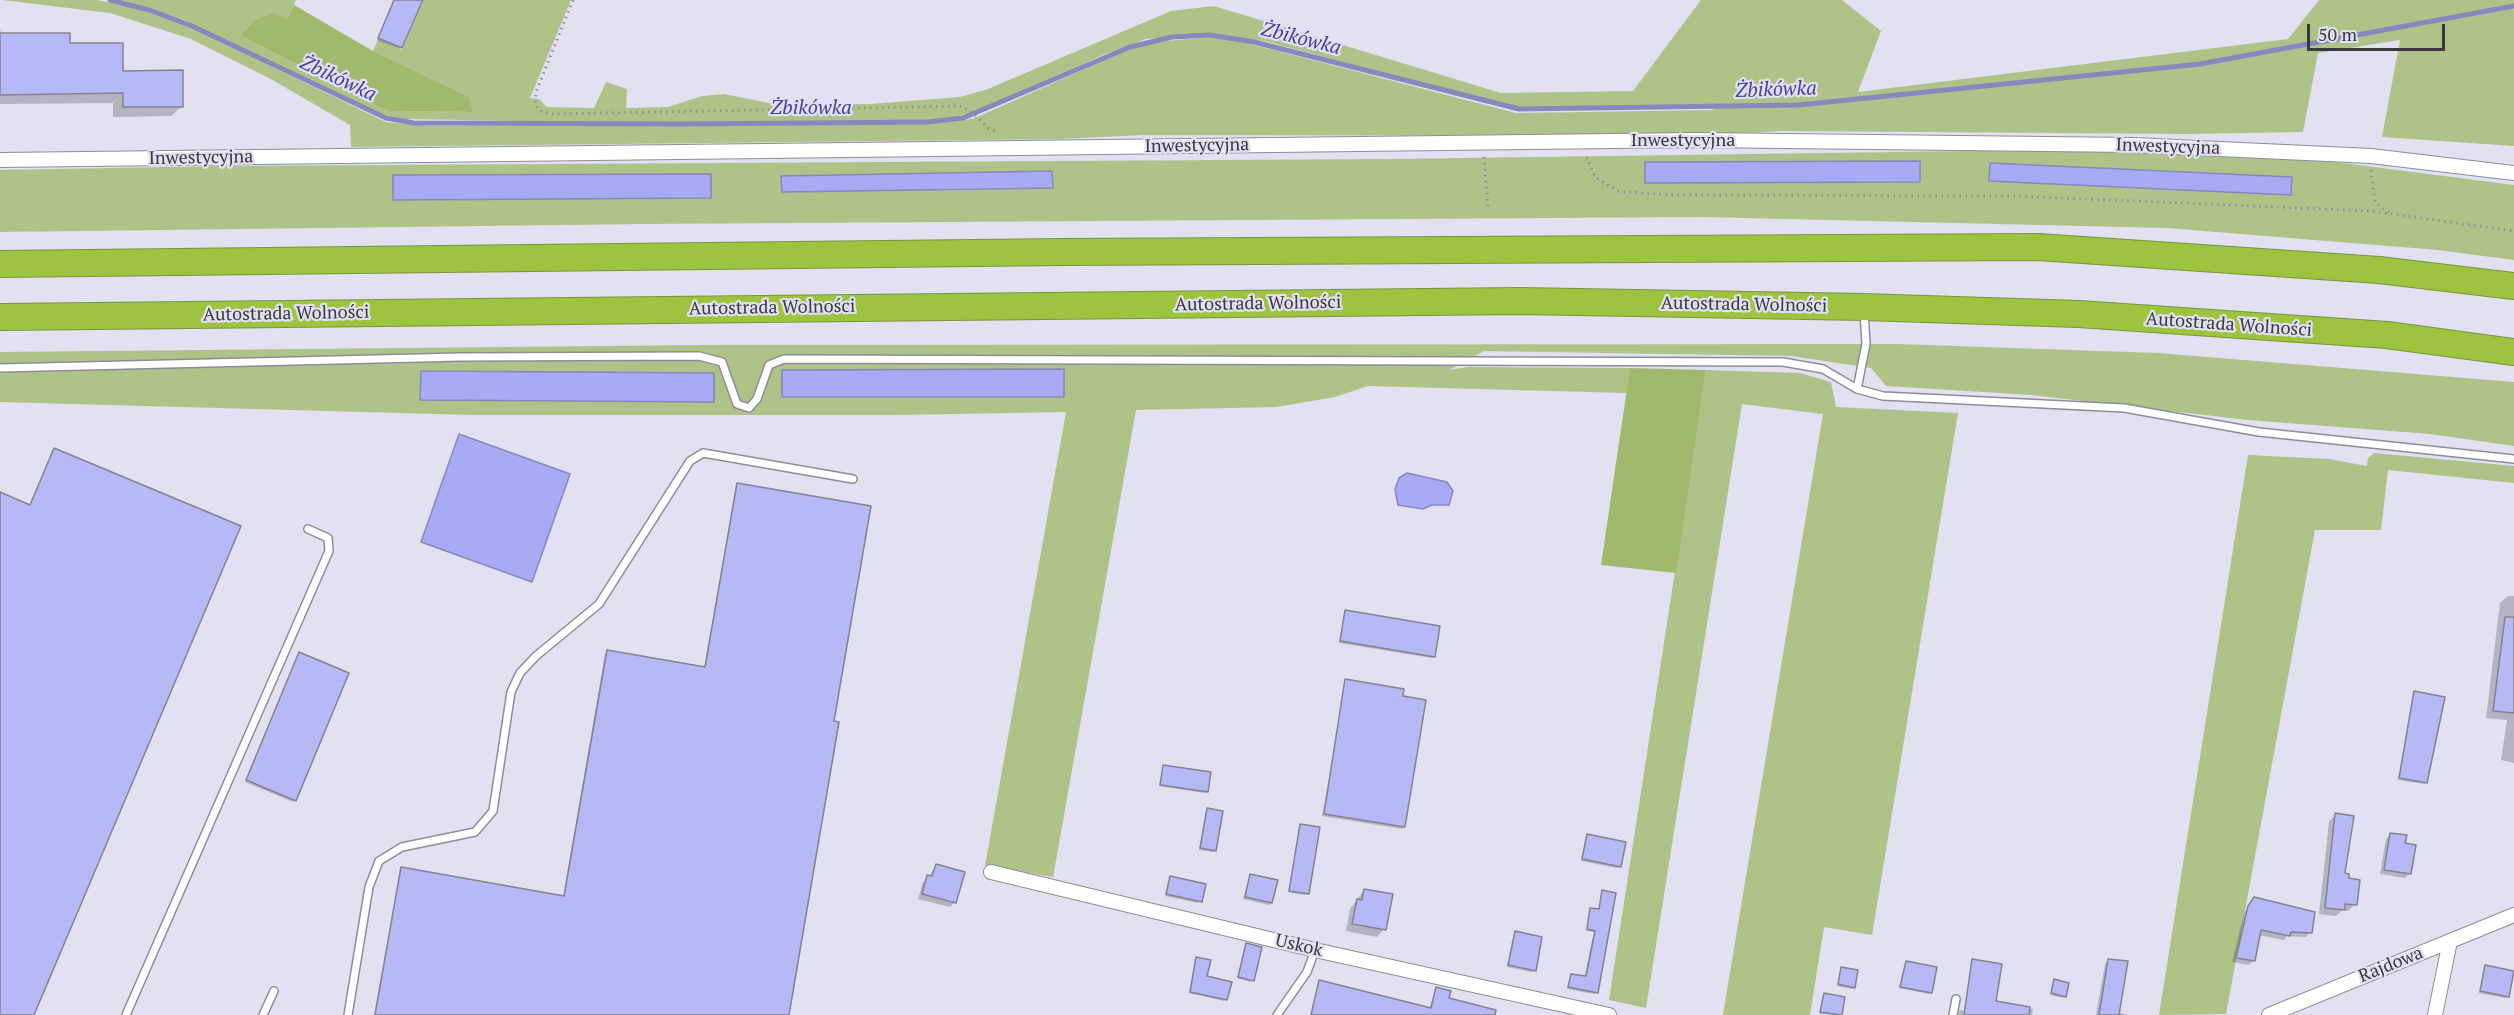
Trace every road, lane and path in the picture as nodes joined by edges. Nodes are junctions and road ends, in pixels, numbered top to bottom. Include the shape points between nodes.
1 (573, 0) edge
2 (978, 118) dead end
3 (1482, 144) junction
4 (1588, 158) dead end
5 (0, 160) edge
6 (2371, 173) dead end
7 (2514, 173) edge
8 (1488, 209) dead end
9 (2390, 214) junction
10 (2514, 231) edge
11 (0, 264) edge
12 (2514, 286) edge
13 (1864, 307) junction
14 (0, 317) edge
15 (2514, 352) edge
16 (0, 368) edge
17 (1857, 390) junction
18 (2514, 459) edge
19 (853, 479) dead end
20 (308, 529) dead end
21 (991, 873) dead end
22 (2514, 915) edge
23 (2450, 941) junction
24 (1315, 950) junction
25 (274, 991) dead end
26 (1956, 999) dead end
27 (126, 1015) edge
28 (263, 1015) edge
29 (348, 1015) edge
30 (1278, 1015) edge
31 (1609, 1015) edge
32 (1953, 1015) edge
33 (2269, 1015) edge
34 (2435, 1015) edge

1 - 2 path via 536,92 535,103 540,111 552,114 960,105
3 - 5 street, Inwestycyjna
3 - 7 street, Inwestycyjna via 1698,140 2133,145 2371,156
3 - 8 path
4 - 9 path via 1595,177 1618,191 1669,195 2014,196
6 - 9 path via 2375,202
9 - 10 path
11 - 12 highway via 1063,252 2038,247 2379,270
13 - 14 highway, Autostrada Wolności via 1508,302
13 - 15 highway, Autostrada Wolności via 2079,314 2375,334
13 - 17 lane via 1866,344
16 - 17 lane via 461,357 699,356 722,362 737,404 749,408 757,399 769,365 784,359 1783,362 1823,369
17 - 18 lane via 1883,396 2124,408 2259,432
19 - 29 lane via 704,453 690,461 599,604 520,673 511,692 493,811 475,832 402,847 379,861 369,887
20 - 27 lane via 328,538 329,551
21 - 24 street, Uskok
22 - 23 street, Rajdowa
23 - 33 street, Rajdowa
23 - 34 street
24 - 30 lane via 1307,972
24 - 31 street, Uskok
25 - 28 lane
26 - 32 lane

